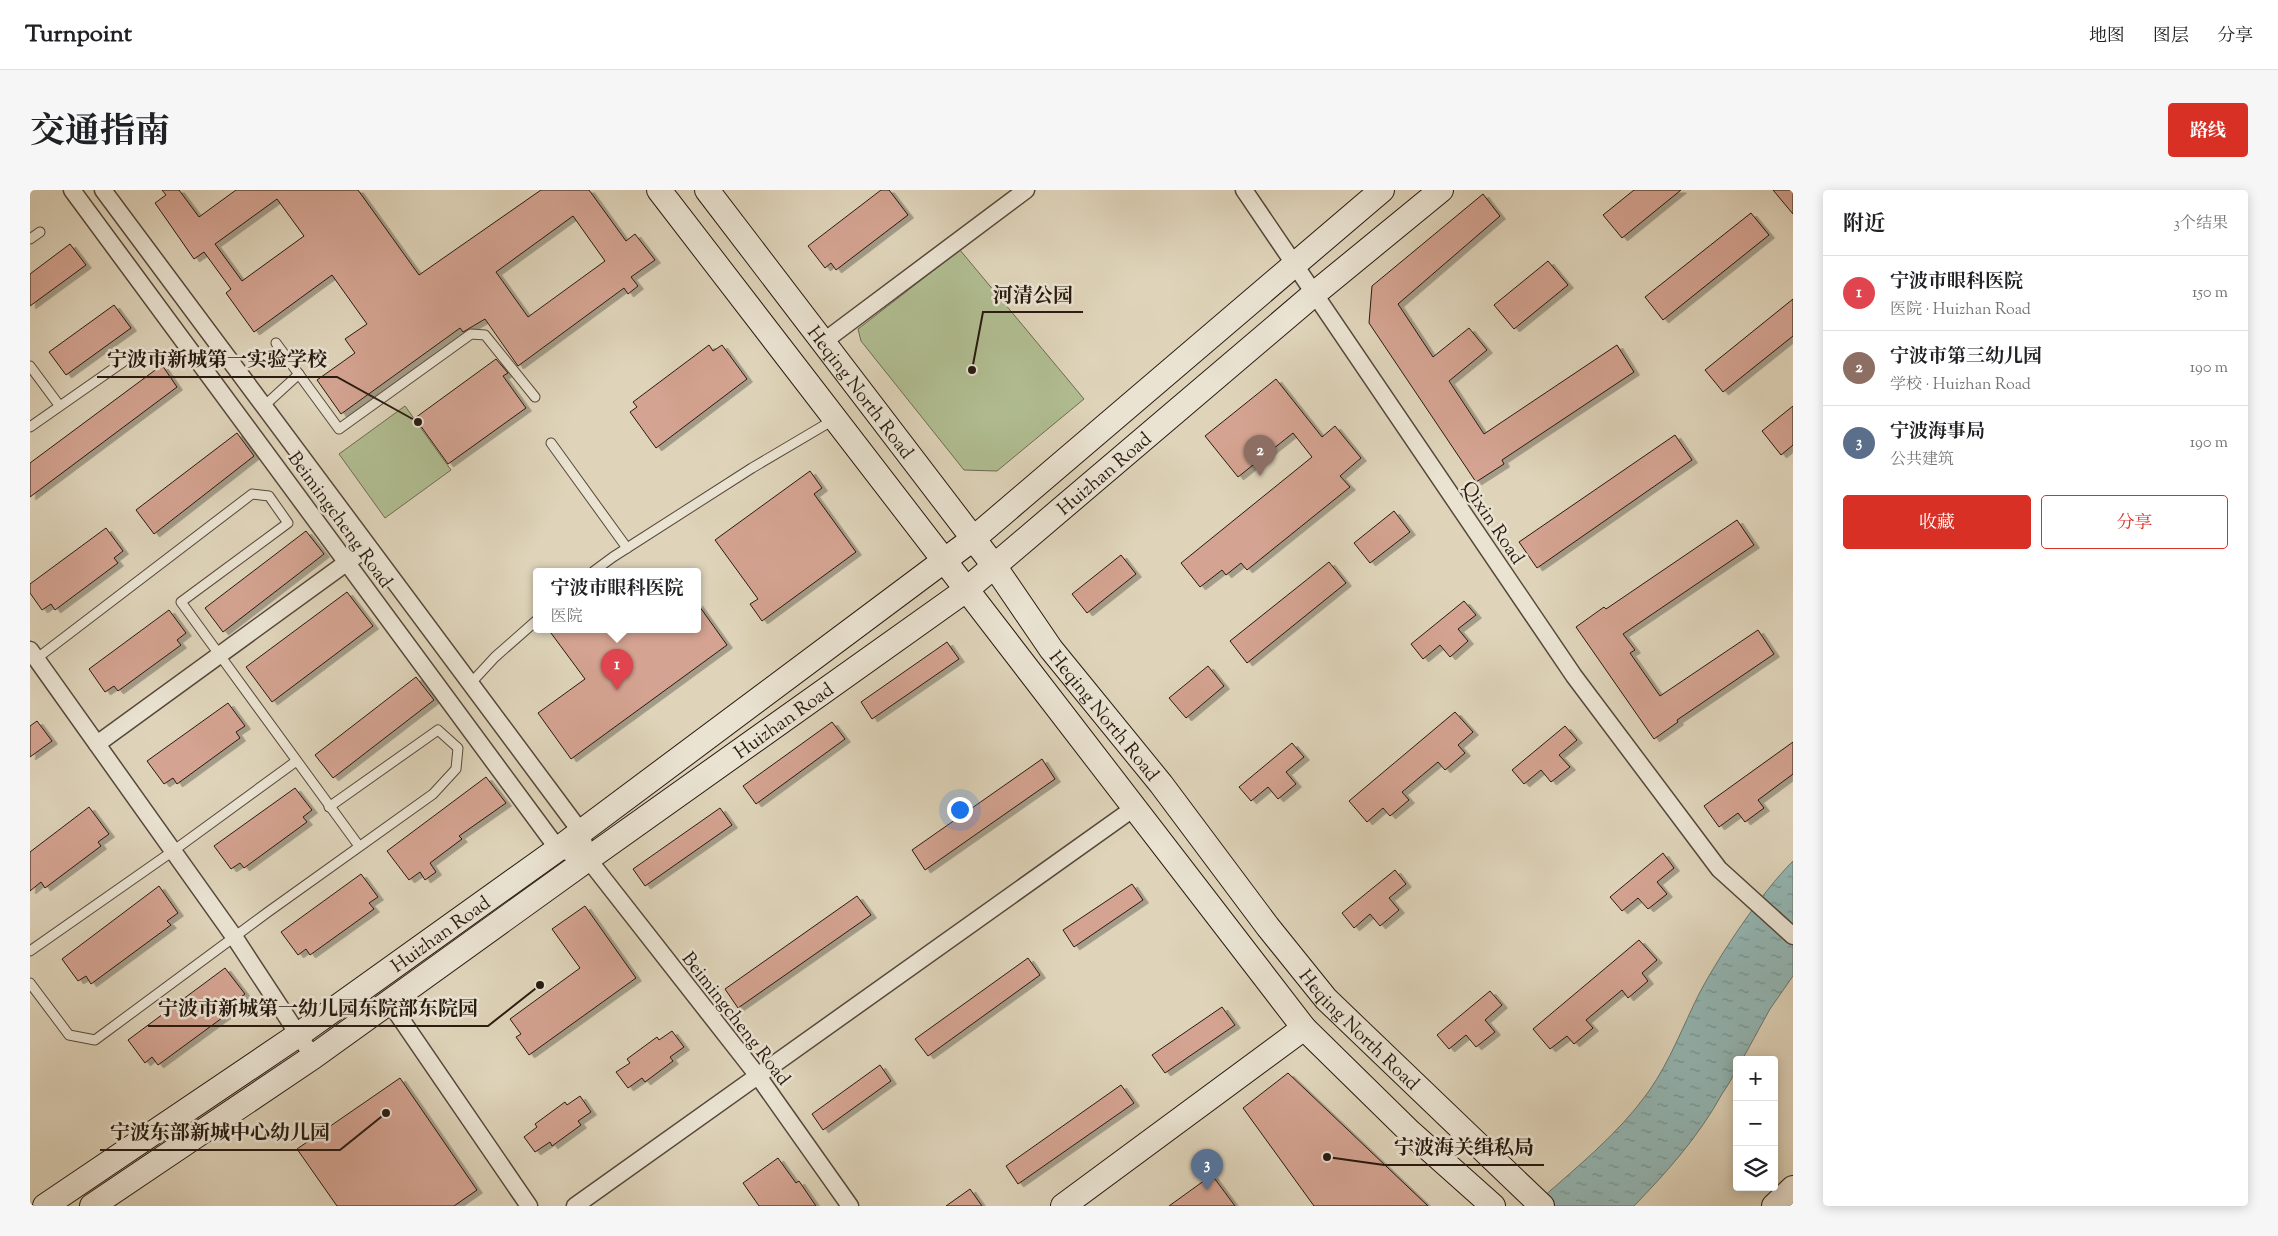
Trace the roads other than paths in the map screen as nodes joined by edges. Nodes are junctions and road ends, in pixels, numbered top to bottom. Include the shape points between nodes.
1 (72, 190) edge
2 (103, 190) edge
3 (659, 190) edge
4 (707, 190) edge
5 (1026, 190) edge
6 (1244, 190) edge
7 (1382, 190) edge
8 (1441, 190) edge
9 (40, 232) dead end
10 (30, 239) edge
11 (1295, 265) junction
12 (1314, 294) junction
13 (823, 342) junction
14 (276, 343) dead end
15 (123, 362) dead end
16 (30, 366) edge
17 (299, 374) junction
18 (535, 397) dead end
19 (60, 405) junction
20 (264, 406) junction
21 (835, 419) junction
22 (30, 427) edge
23 (551, 443) dead end
24 (974, 539) junction
25 (368, 547) junction
26 (627, 548) junction
27 (348, 562) junction
28 (944, 562) junction
29 (994, 567) junction
30 (598, 568) edge
31 (966, 590) junction
32 (533, 624) edge
33 (33, 655) edge
34 (219, 655) junction
35 (470, 684) junction
36 (97, 744) junction
37 (296, 762) junction
38 (329, 807) junction
39 (1134, 808) junction
40 (581, 832) junction
41 (359, 846) junction
42 (558, 849) junction
43 (173, 851) junction
44 (588, 859) junction
45 (1793, 936) edge
46 (235, 938) junction
47 (30, 950) edge
48 (30, 983) edge
49 (390, 1003) junction
50 (1304, 1028) junction
51 (298, 1035) junction
52 (313, 1058) junction
53 (758, 1076) junction
54 (1793, 1188) edge
55 (1537, 1202) edge
56 (45, 1206) edge
57 (92, 1206) edge
58 (529, 1206) edge
59 (574, 1206) edge
60 (850, 1206) edge
61 (1063, 1206) edge
62 (1493, 1206) edge
63 (1774, 1206) edge

1 - 27 street, Beimingcheng Road
2 - 20 street, Beimingcheng Road
3 - 21 street, Heqing North Road
4 - 13 street, Heqing North Road
5 - 13 street
6 - 11 street, Qixin Road
7 - 11 street, Huizhan Road
8 - 12 street, Huizhan Road
9 - 10 lane
11 - 12 street, Qixin Road
11 - 24 street, Huizhan Road
12 - 29 street, Huizhan Road
12 - 45 street, Qixin Road via 1574,676 1719,869
13 - 24 street, Heqing North Road
14 - 17 lane
15 - 19 lane
16 - 19 lane
17 - 18 lane via 339,429 471,334 485,335
17 - 20 lane
19 - 22 lane
20 - 25 street, Beimingcheng Road
21 - 26 lane
21 - 28 street, Heqing North Road
23 - 26 lane
24 - 28 street, Huizhan Road
24 - 29 street, Heqing North Road
25 - 27 street
25 - 35 street, Beimingcheng Road
26 - 30 lane
27 - 34 street
27 - 42 street, Beimingcheng Road
28 - 31 street, Heqing North Road
28 - 40 street, Huizhan Road
29 - 31 street, Huizhan Road
29 - 55 street, Heqing North Road via 1052,649 1161,784 1326,999
31 - 39 street, Heqing North Road
31 - 44 street, Huizhan Road
32 - 35 lane
33 - 34 lane via 252,494 269,496 288,523 181,602
33 - 36 street
34 - 36 street
34 - 37 lane
35 - 40 street, Beimingcheng Road
36 - 43 street
37 - 38 lane
37 - 43 lane
38 - 41 lane
38 - 41 lane via 438,730 458,748 456,769 433,794
39 - 50 street, Heqing North Road
39 - 53 street
40 - 42 street, Huizhan Road
40 - 44 street, Beimingcheng Road
41 - 46 lane
42 - 44 street
42 - 51 street, Huizhan Road
43 - 46 street
43 - 47 lane
44 - 49 street, Huizhan Road
44 - 53 street, Beimingcheng Road
46 - 48 lane via 95,1040 69,1035
46 - 51 street
49 - 52 street, Huizhan Road
49 - 58 street
50 - 61 street
50 - 62 street, Heqing North Road via 1410,1132
51 - 52 street
51 - 56 street, Huizhan Road
52 - 57 street, Huizhan Road
53 - 59 street
53 - 60 street, Beimingcheng Road
54 - 63 street

